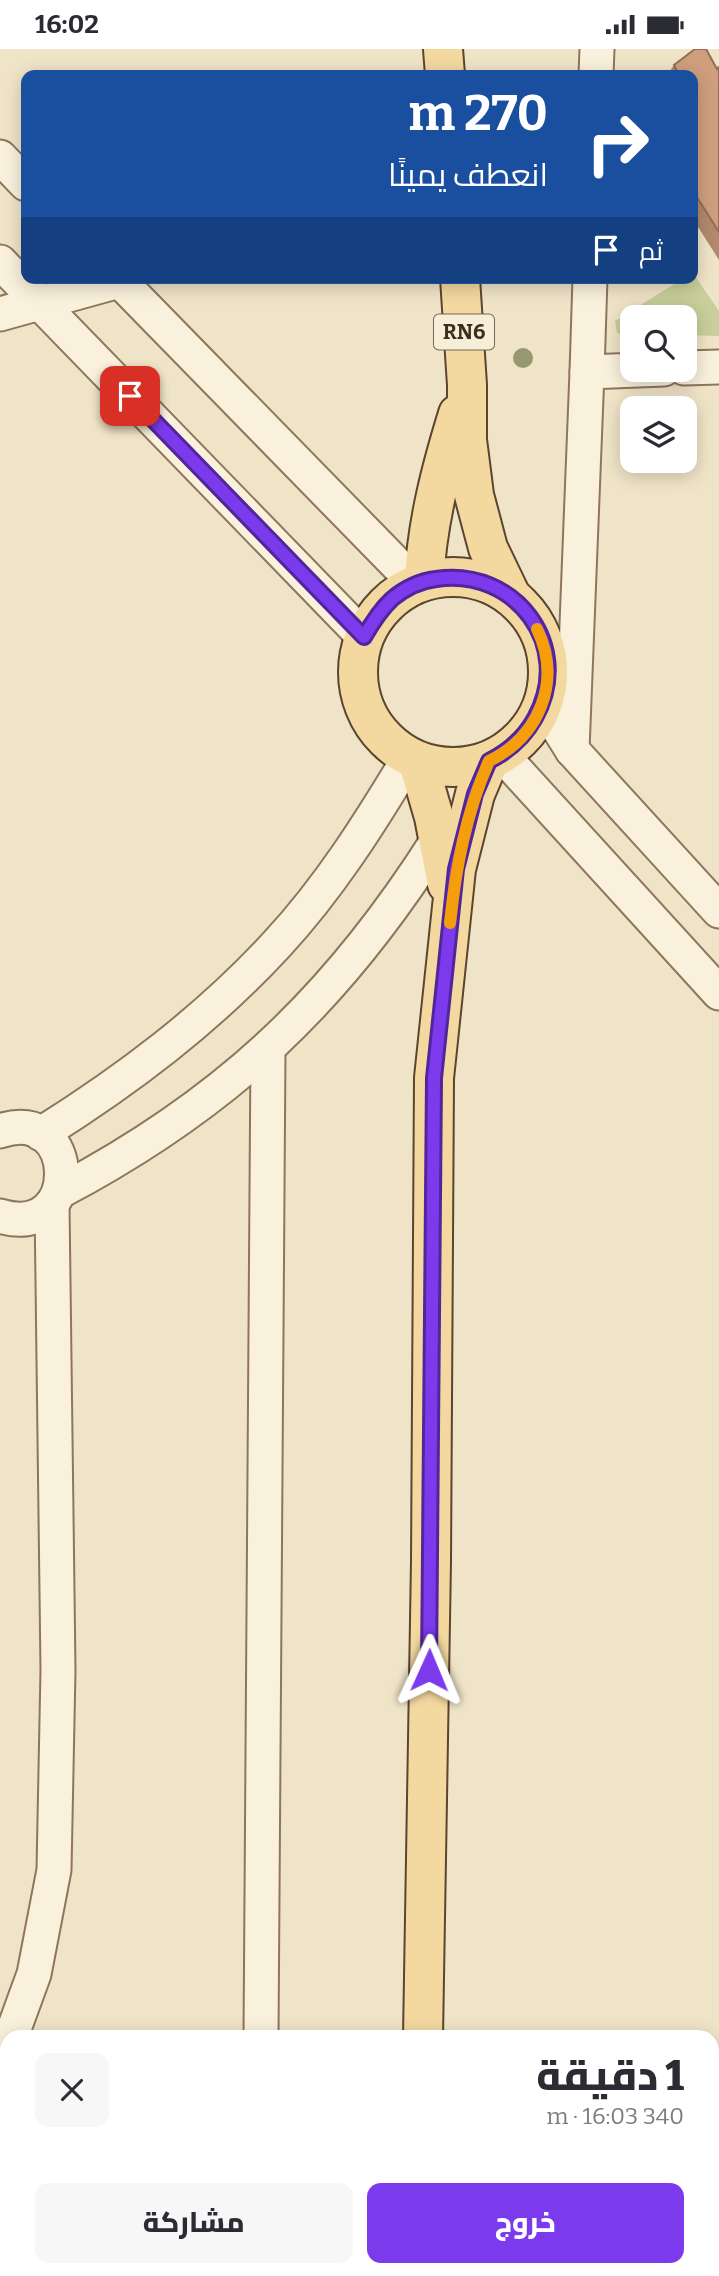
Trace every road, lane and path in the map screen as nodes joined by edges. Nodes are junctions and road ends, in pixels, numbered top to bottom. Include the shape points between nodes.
1 (443, 49) edge
2 (597, 49) edge
3 (445, 70) edge
4 (596, 70) edge
5 (0, 157) edge
6 (21, 179) edge
7 (0, 262) edge
8 (21, 284) edge
9 (21, 284) edge
10 (101, 284) edge
11 (123, 284) edge
12 (460, 284) edge
13 (590, 284) edge
14 (39, 302) junction
15 (0, 314) edge
16 (719, 367) edge
17 (697, 368) edge
18 (620, 371) edge
19 (587, 372) junction
20 (467, 385) junction
21 (420, 582) junction
22 (511, 596) junction
23 (364, 637) junction
24 (543, 704) junction
25 (572, 750) junction
26 (495, 758) junction
27 (414, 760) junction
28 (437, 841) junction
29 (452, 907) junction
30 (719, 911) edge
31 (719, 993) edge
32 (268, 1050) junction
33 (0, 1131) edge
34 (41, 1134) junction
35 (55, 1198) junction
36 (0, 1216) edge
37 (14, 2030) edge
38 (261, 2030) edge
39 (423, 2030) edge

1 - 3 main road
2 - 4 street
5 - 6 street
7 - 9 street
8 - 14 street
10 - 14 street
11 - 21 street
12 - 20 main road, RN6
13 - 19 street
14 - 15 street
14 - 23 street
16 - 17 street
18 - 19 street
19 - 25 street
20 - 21 main road via 433,505
20 - 22 main road via 474,495 488,548
21 - 22 main road via 454,576 485,582
21 - 23 main road via 394,597 376,615
22 - 24 main road via 532,618 545,645 549,675
23 - 27 main road via 359,693 370,720 387,742
24 - 25 street
24 - 26 main road via 527,733
25 - 30 street
26 - 27 main road via 442,768
26 - 29 main road via 475,794 464,831
26 - 31 street
27 - 28 main road via 434,817
27 - 34 street via 326,885 224,998 106,1093
28 - 29 main road
28 - 32 street via 351,962
29 - 39 main road via 434,1078
32 - 35 street via 168,1128
32 - 38 street
33 - 34 street via 19,1127
34 - 35 street via 61,1160 62,1181
35 - 36 street via 33,1217
35 - 37 street via 58,1670 54,1870 34,1974

